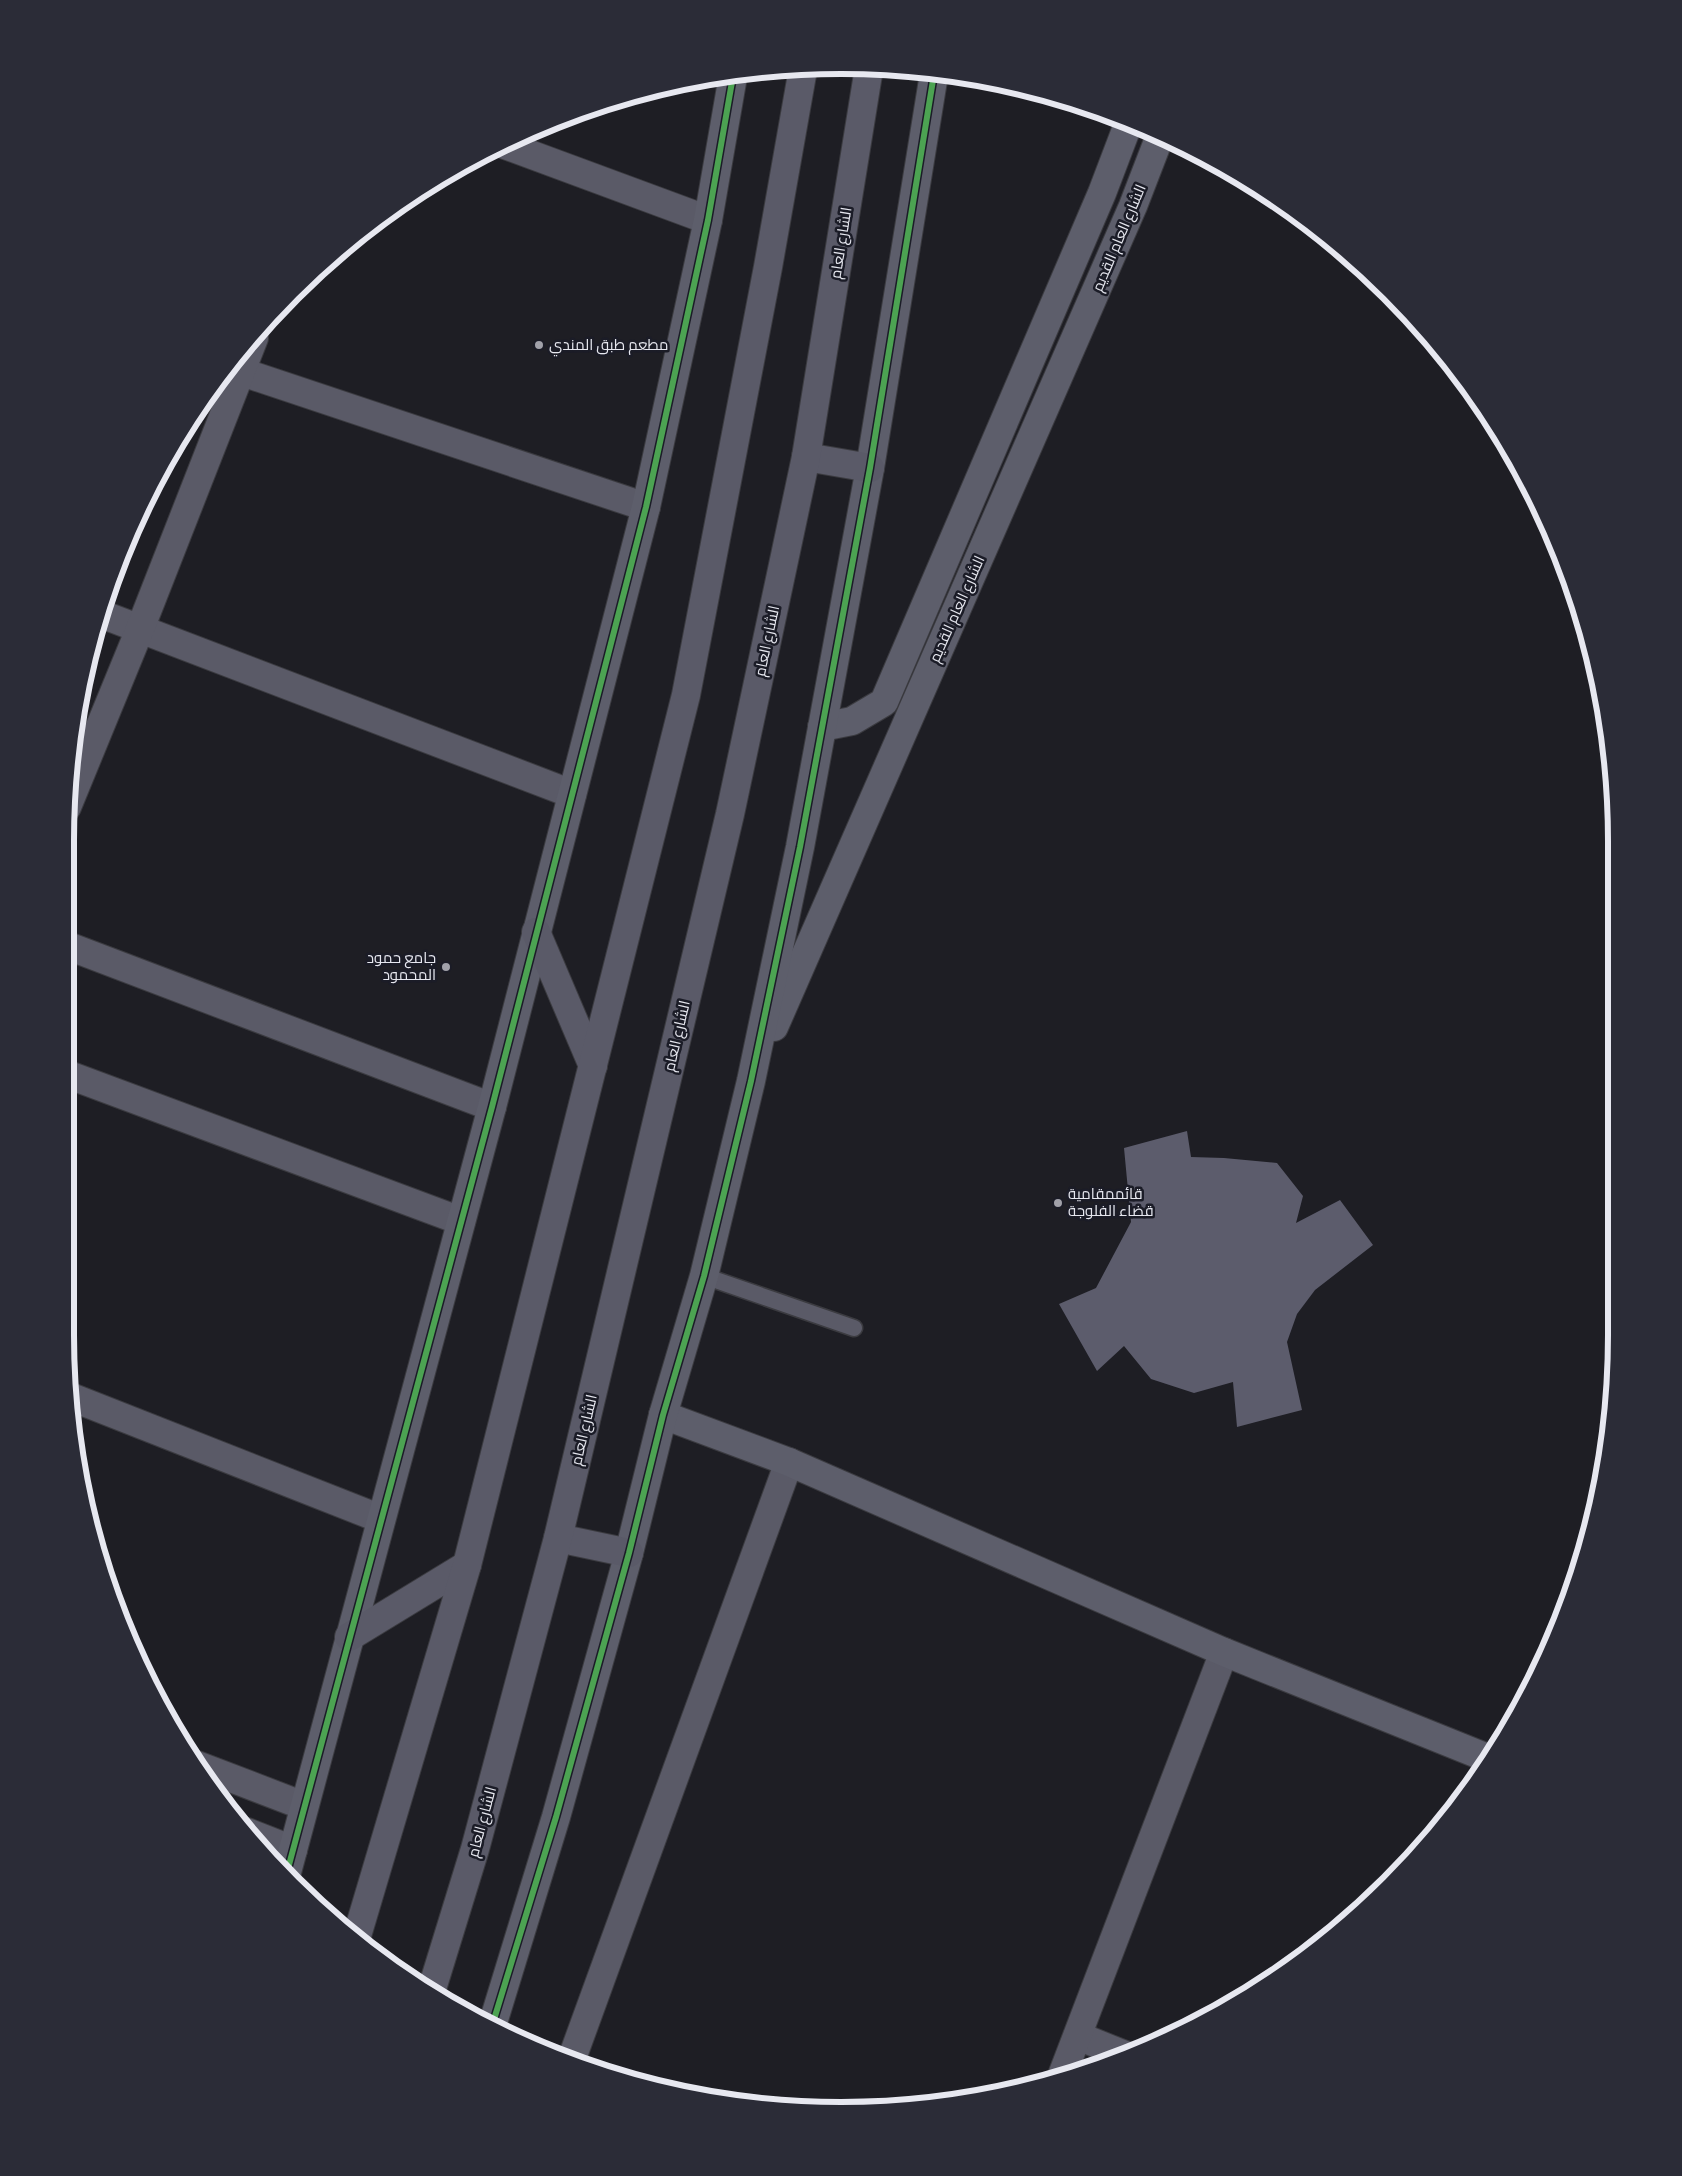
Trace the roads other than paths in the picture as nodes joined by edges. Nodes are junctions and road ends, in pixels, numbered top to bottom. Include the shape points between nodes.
1 (802, 75) edge
2 (869, 75) edge
3 (933, 79) edge
4 (732, 81) edge
5 (1127, 129) edge
6 (1157, 142) edge
7 (513, 148) edge
8 (708, 220) junction
9 (235, 371) edge
10 (231, 375) edge
11 (806, 457) junction
12 (870, 468) junction
13 (646, 507) junction
14 (107, 616) edge
15 (140, 629) junction
16 (822, 727) junction
17 (75, 788) edge
18 (572, 794) junction
19 (536, 932) junction
20 (74, 948) edge
21 (593, 1066) junction
22 (74, 1077) edge
23 (751, 1081) junction
24 (492, 1107) junction
25 (461, 1221) junction
26 (704, 1276) junction
27 (854, 1328) dead end
28 (76, 1399) edge
29 (663, 1415) junction
30 (789, 1462) junction
31 (381, 1519) junction
32 (558, 1538) junction
33 (629, 1553) junction
34 (467, 1565) junction
35 (349, 1637) junction
36 (1224, 1652) junction
37 (1482, 1757) edge
38 (209, 1770) edge
39 (304, 1806) junction
40 (261, 1838) edge
41 (293, 1850) junction
42 (288, 1867) edge
43 (358, 1931) edge
44 (433, 1984) edge
45 (494, 2019) edge
46 (1078, 2036) junction
47 (1116, 2051) edge
48 (573, 2054) edge
49 (1066, 2069) edge

1 - 21 main road via 686,695
2 - 11 main road, الشارع العام
3 - 12 street
4 - 8 street
5 - 16 street, الشارع العام القديم via 884,702 852,721
6 - 23 street, الشارع العام القديم via 1133,206
7 - 8 street
8 - 13 street
9 - 13 street
10 - 15 street
11 - 12 main road
11 - 32 main road, الشارع العام via 730,814
12 - 16 street
13 - 18 street
14 - 15 street
15 - 17 street
15 - 18 street
16 - 23 street
18 - 19 street
19 - 21 main road
19 - 24 street
20 - 24 street
21 - 34 main road
22 - 25 street
23 - 26 street
24 - 25 street
25 - 31 street
26 - 27 lane
26 - 29 street
28 - 31 street
29 - 30 street
29 - 33 street
30 - 36 street
30 - 48 street
31 - 35 street
32 - 33 main road
32 - 44 main road, الشارع العام via 475,1849
33 - 45 street via 556,1817
34 - 35 main road
34 - 43 main road
35 - 39 street
36 - 37 street
36 - 46 street
38 - 39 street
39 - 41 street
40 - 41 street
41 - 42 street
46 - 47 street
46 - 49 street

